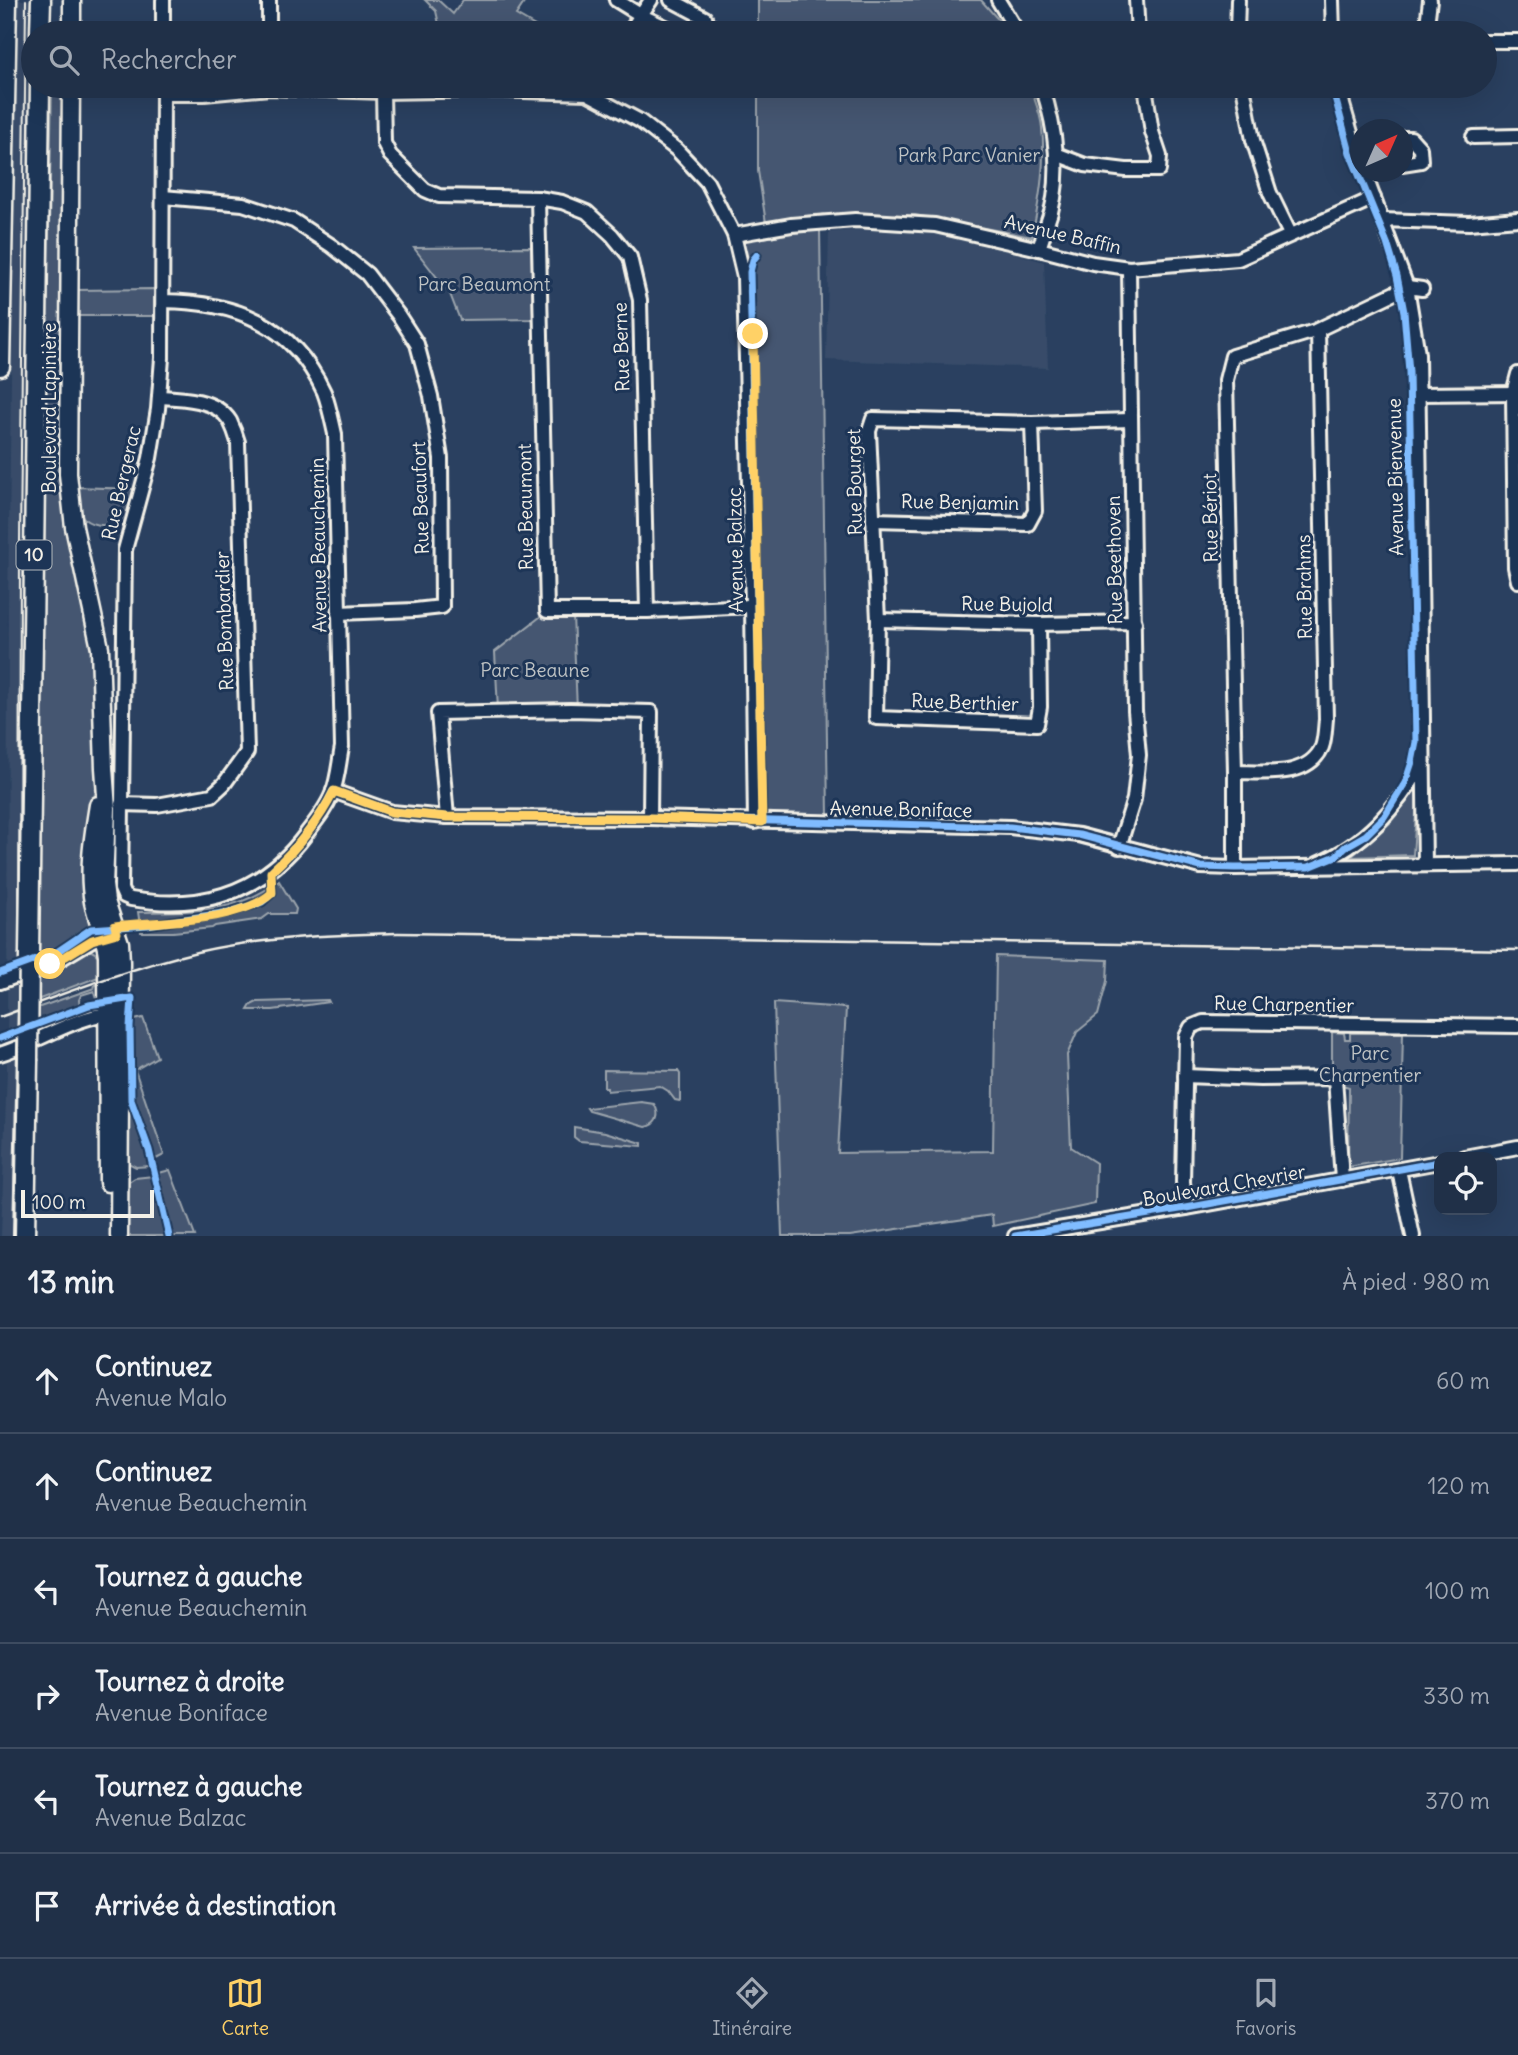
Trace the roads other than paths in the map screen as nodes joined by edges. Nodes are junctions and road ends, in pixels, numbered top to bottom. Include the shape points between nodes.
1 (7, 0) edge
2 (41, 0) edge
3 (72, 0) edge
4 (163, 0) edge
5 (269, 0) edge
6 (616, 0) edge
7 (651, 0) edge
8 (671, 0) edge
9 (998, 0) edge
10 (1136, 0) edge
11 (1238, 0) edge
12 (1332, 0) edge
13 (1430, 0) edge
14 (642, 16) junction
15 (40, 21) edge
16 (72, 21) edge
17 (163, 21) edge
18 (269, 21) edge
19 (638, 21) edge
20 (653, 21) edge
21 (707, 21) edge
22 (1011, 21) edge
23 (1137, 21) edge
24 (1237, 21) edge
25 (1333, 21) edge
26 (1427, 21) edge
27 (1497, 41) edge
28 (1518, 41) edge
29 (40, 98) edge
30 (71, 98) edge
31 (163, 98) edge
32 (383, 98) edge
33 (603, 98) edge
34 (1046, 98) edge
35 (1147, 98) edge
36 (1245, 98) edge
37 (1342, 98) edge
38 (1350, 123) edge
39 (1518, 136) edge
40 (1473, 137) dead end
41 (1413, 140) edge
42 (1056, 154) junction
43 (1413, 162) edge
44 (1368, 182) edge
45 (163, 197) junction
46 (538, 198) junction
47 (1374, 198) junction
48 (1518, 219) edge
49 (1382, 220) junction
50 (1290, 234) junction
51 (734, 235) junction
52 (1, 241) edge
53 (1039, 248) junction
54 (1129, 268) junction
55 (1407, 287) junction
56 (1422, 289) dead end
57 (163, 302) junction
58 (1318, 330) junction
59 (0, 366) edge
60 (1518, 374) edge
61 (1515, 393) edge
62 (1419, 394) junction
63 (159, 397) junction
64 (1130, 420) junction
65 (1032, 423) junction
66 (1516, 493) edge
67 (873, 520) junction
68 (1518, 580) edge
69 (752, 606) junction
70 (648, 611) junction
71 (338, 613) junction
72 (878, 620) junction
73 (1135, 622) junction
74 (1039, 624) junction
75 (876, 718) joint
76 (1423, 763) junction
77 (1235, 772) junction
78 (334, 791) junction
79 (121, 804) junction
80 (447, 817) junction
81 (650, 818) junction
82 (755, 822) junction
83 (1119, 847) junction
84 (1518, 864) edge
85 (1425, 865) junction
86 (1309, 867) junction
87 (1235, 869) junction
88 (131, 899) joint
89 (111, 934) junction
90 (0, 982) edge
91 (114, 1012) junction
92 (1518, 1026) edge
93 (0, 1054) edge
94 (1185, 1076) junction
95 (1518, 1147) edge
96 (1491, 1152) edge
97 (1434, 1163) edge
98 (1399, 1170) junction
99 (1342, 1180) junction
100 (1186, 1208) junction
101 (1095, 1229) edge
102 (25, 1236) edge
103 (108, 1236) edge
104 (119, 1236) edge
105 (1015, 1236) edge
106 (1413, 1236) edge

1 - 52 highway
2 - 15 highway
3 - 16 main road
4 - 17 street
5 - 18 street
6 - 14 street
7 - 14 street
8 - 21 street
9 - 22 street
10 - 23 street
11 - 24 street
12 - 25 street
13 - 26 street
14 - 19 street
14 - 20 street
27 - 28 street
29 - 102 highway, 10, bridge
30 - 89 main road, Boulevard Lapinière via 68,474 74,527 100,648 107,809 104,885
31 - 45 street, Rue Bergerac
32 - 46 street, Rue Berne via 384,143 425,190 439,196
33 - 51 street, Avenue Balzac via 677,150 707,182
34 - 42 street
35 - 42 street via 1159,170 1084,165
36 - 50 street via 1270,193
37 - 38 street
39 - 40 street
41 - 43 street via 1420,148 1421,161
42 - 53 street via 1051,209
44 - 47 street, Avenue Bienvenue
45 - 57 street, Rue Bergerac
45 - 71 street, Rue Beaufort via 243,204 294,221 367,274 417,344 441,458 442,607
46 - 70 street, Rue Berne via 587,212 630,257 640,300
46 - 70 street, Rue Beaumont via 547,611
47 - 49 street, Avenue Bienvenue
47 - 50 street, Avenue Baffin
48 - 49 street via 1469,223
49 - 55 street, Avenue Bienvenue
50 - 54 street, Avenue Baffin via 1238,259
51 - 53 street, Avenue Baffin via 855,220 935,225
51 - 69 street, Avenue Balzac via 744,277
52 - 59 highway
53 - 54 street, Avenue Baffin
54 - 64 street, Rue Beethoven
55 - 56 street
55 - 58 street, Rue Bériot
55 - 62 street, Avenue Bienvenue
57 - 63 street, Rue Bergerac
57 - 71 street, Avenue Beauchemin via 233,310 264,322 285,337 314,373 335,434
58 - 77 street, Rue Bériot via 1232,356 1226,380
58 - 77 street, Rue Brahms via 1323,746 1301,768
60 - 61 street
61 - 62 street
61 - 66 street
62 - 76 street, Avenue Bienvenue
63 - 79 street, Rue Bergerac via 148,467 125,550
63 - 79 street, Rue Bombardier via 216,407 229,420 238,442 247,752 212,796 157,805
64 - 65 street, Rue Bourget
64 - 73 street, Rue Beethoven
65 - 67 street, Rue Benjamin via 1035,511 1028,524
65 - 67 street, Rue Bourget via 873,419 869,430
66 - 68 street
67 - 72 street, Rue Bourget
69 - 70 street, Rue Beaumont
69 - 82 street, Avenue Balzac
71 - 78 street, Avenue Beauchemin via 342,747
72 - 74 street, Rue Bujold
72 - 75 street, Rue Bourget
73 - 74 street, Rue Bujold
73 - 83 street, Rue Beethoven via 1139,755 1134,799
74 - 75 street, Rue Berthier via 1037,724
76 - 85 street, Avenue Bienvenue
76 - 86 street, Avenue Boniface via 1389,814 1365,836
77 - 87 street, Rue Bériot
78 - 80 street, Avenue Boniface via 392,812
78 - 88 street, Avenue Beauchemin via 301,842 271,872 206,900
79 - 88 street, Rue Bergerac via 121,889
80 - 81 street, Avenue Boniface
80 - 81 street via 438,713 570,710 651,712
81 - 82 street, Avenue Boniface
82 - 83 street, Avenue Boniface via 1010,827 1079,835
83 - 87 street, Avenue Boniface via 1201,867
84 - 85 street, Avenue Boniface
85 - 86 street, Avenue Boniface
86 - 87 street, Avenue Boniface
89 - 90 street
89 - 91 main road, Boulevard Lapinière via 121,962
91 - 93 street via 80,1020
91 - 103 main road, Boulevard Lapinière
91 - 104 main road, Boulevard Lapinière
92 - 94 street, Rue Charpentier via 1203,1021 1191,1027 1186,1037
94 - 99 street via 1335,1078
94 - 100 street, Rue Charpentier
95 - 96 street
97 - 98 street, Boulevard Chevrier
98 - 99 street, Boulevard Chevrier
98 - 106 street
99 - 100 street, Boulevard Chevrier
100 - 101 street, Boulevard Chevrier
101 - 105 street, Boulevard Chevrier

